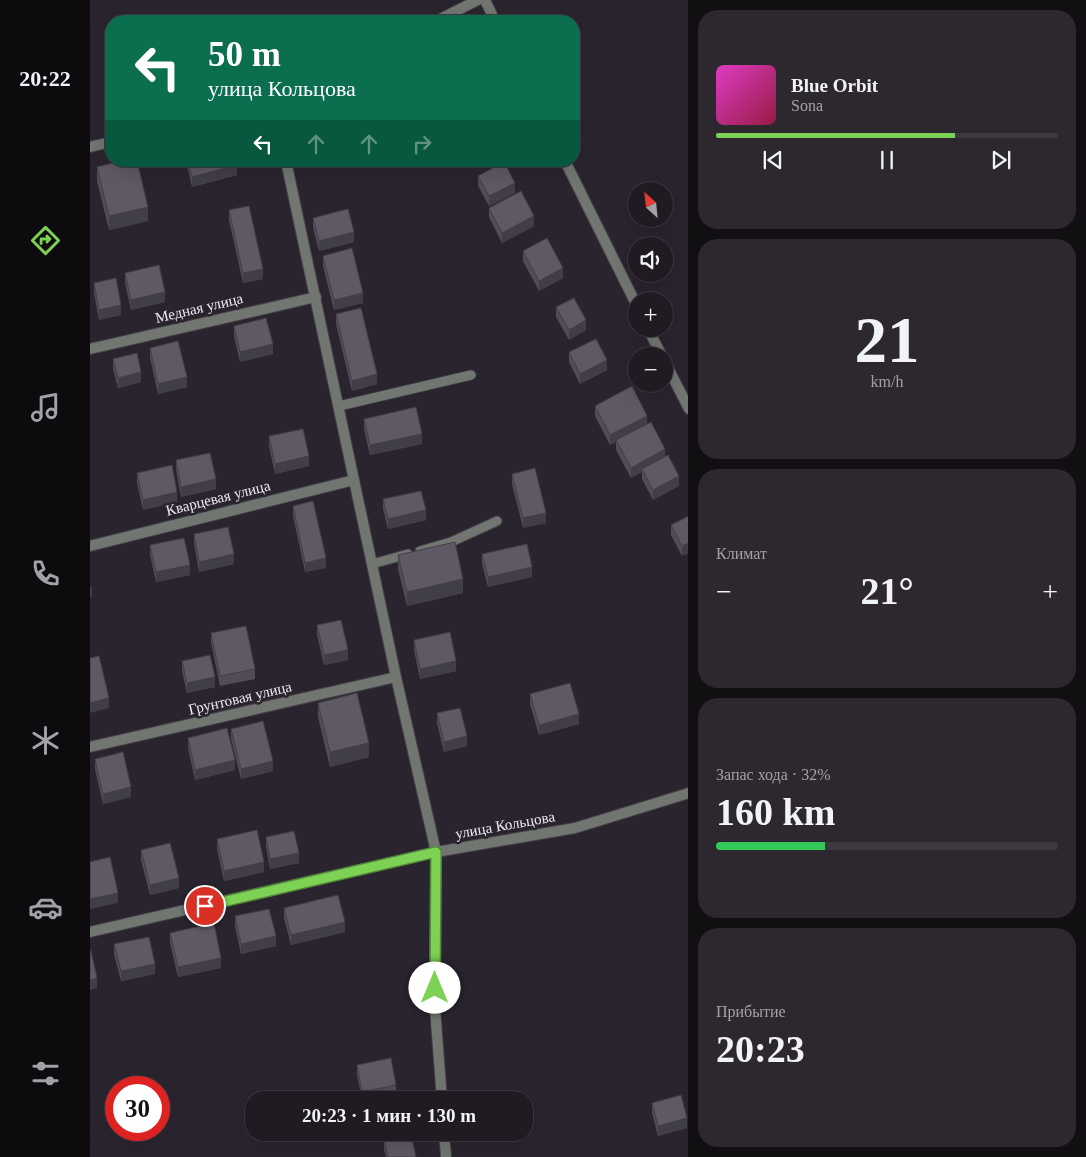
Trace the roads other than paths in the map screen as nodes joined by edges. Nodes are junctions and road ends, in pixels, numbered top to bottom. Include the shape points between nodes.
1 (478, 0) edge
2 (485, 0) edge
3 (448, 15) edge
4 (492, 15) edge
5 (105, 143) edge
6 (90, 147) edge
7 (287, 167) edge
8 (568, 167) edge
9 (630, 292) edge
10 (316, 297) junction
11 (90, 350) edge
12 (471, 375) dead end
13 (673, 378) edge
14 (339, 406) junction
15 (688, 409) edge
16 (354, 480) junction
17 (497, 522) dead end
18 (90, 546) edge
19 (372, 564) junction
20 (396, 677) junction
21 (90, 747) edge
22 (688, 793) edge
23 (436, 852) junction
24 (90, 932) edge
25 (441, 1091) edge
26 (445, 1141) edge
27 (446, 1157) edge

1 - 3 street
2 - 4 street
5 - 6 street
7 - 10 street
8 - 9 street
10 - 11 street, Медная улица
10 - 14 street
12 - 14 lane
13 - 15 street
14 - 16 street
16 - 18 street, Кварцевая улица
16 - 19 street
17 - 19 lane via 452,542
19 - 20 street
20 - 21 street, Грунтовая улица
20 - 23 street
22 - 23 street, улица Кольцова via 575,828
23 - 24 street, улица Кольцова
23 - 25 street via 435,1008
26 - 27 street

